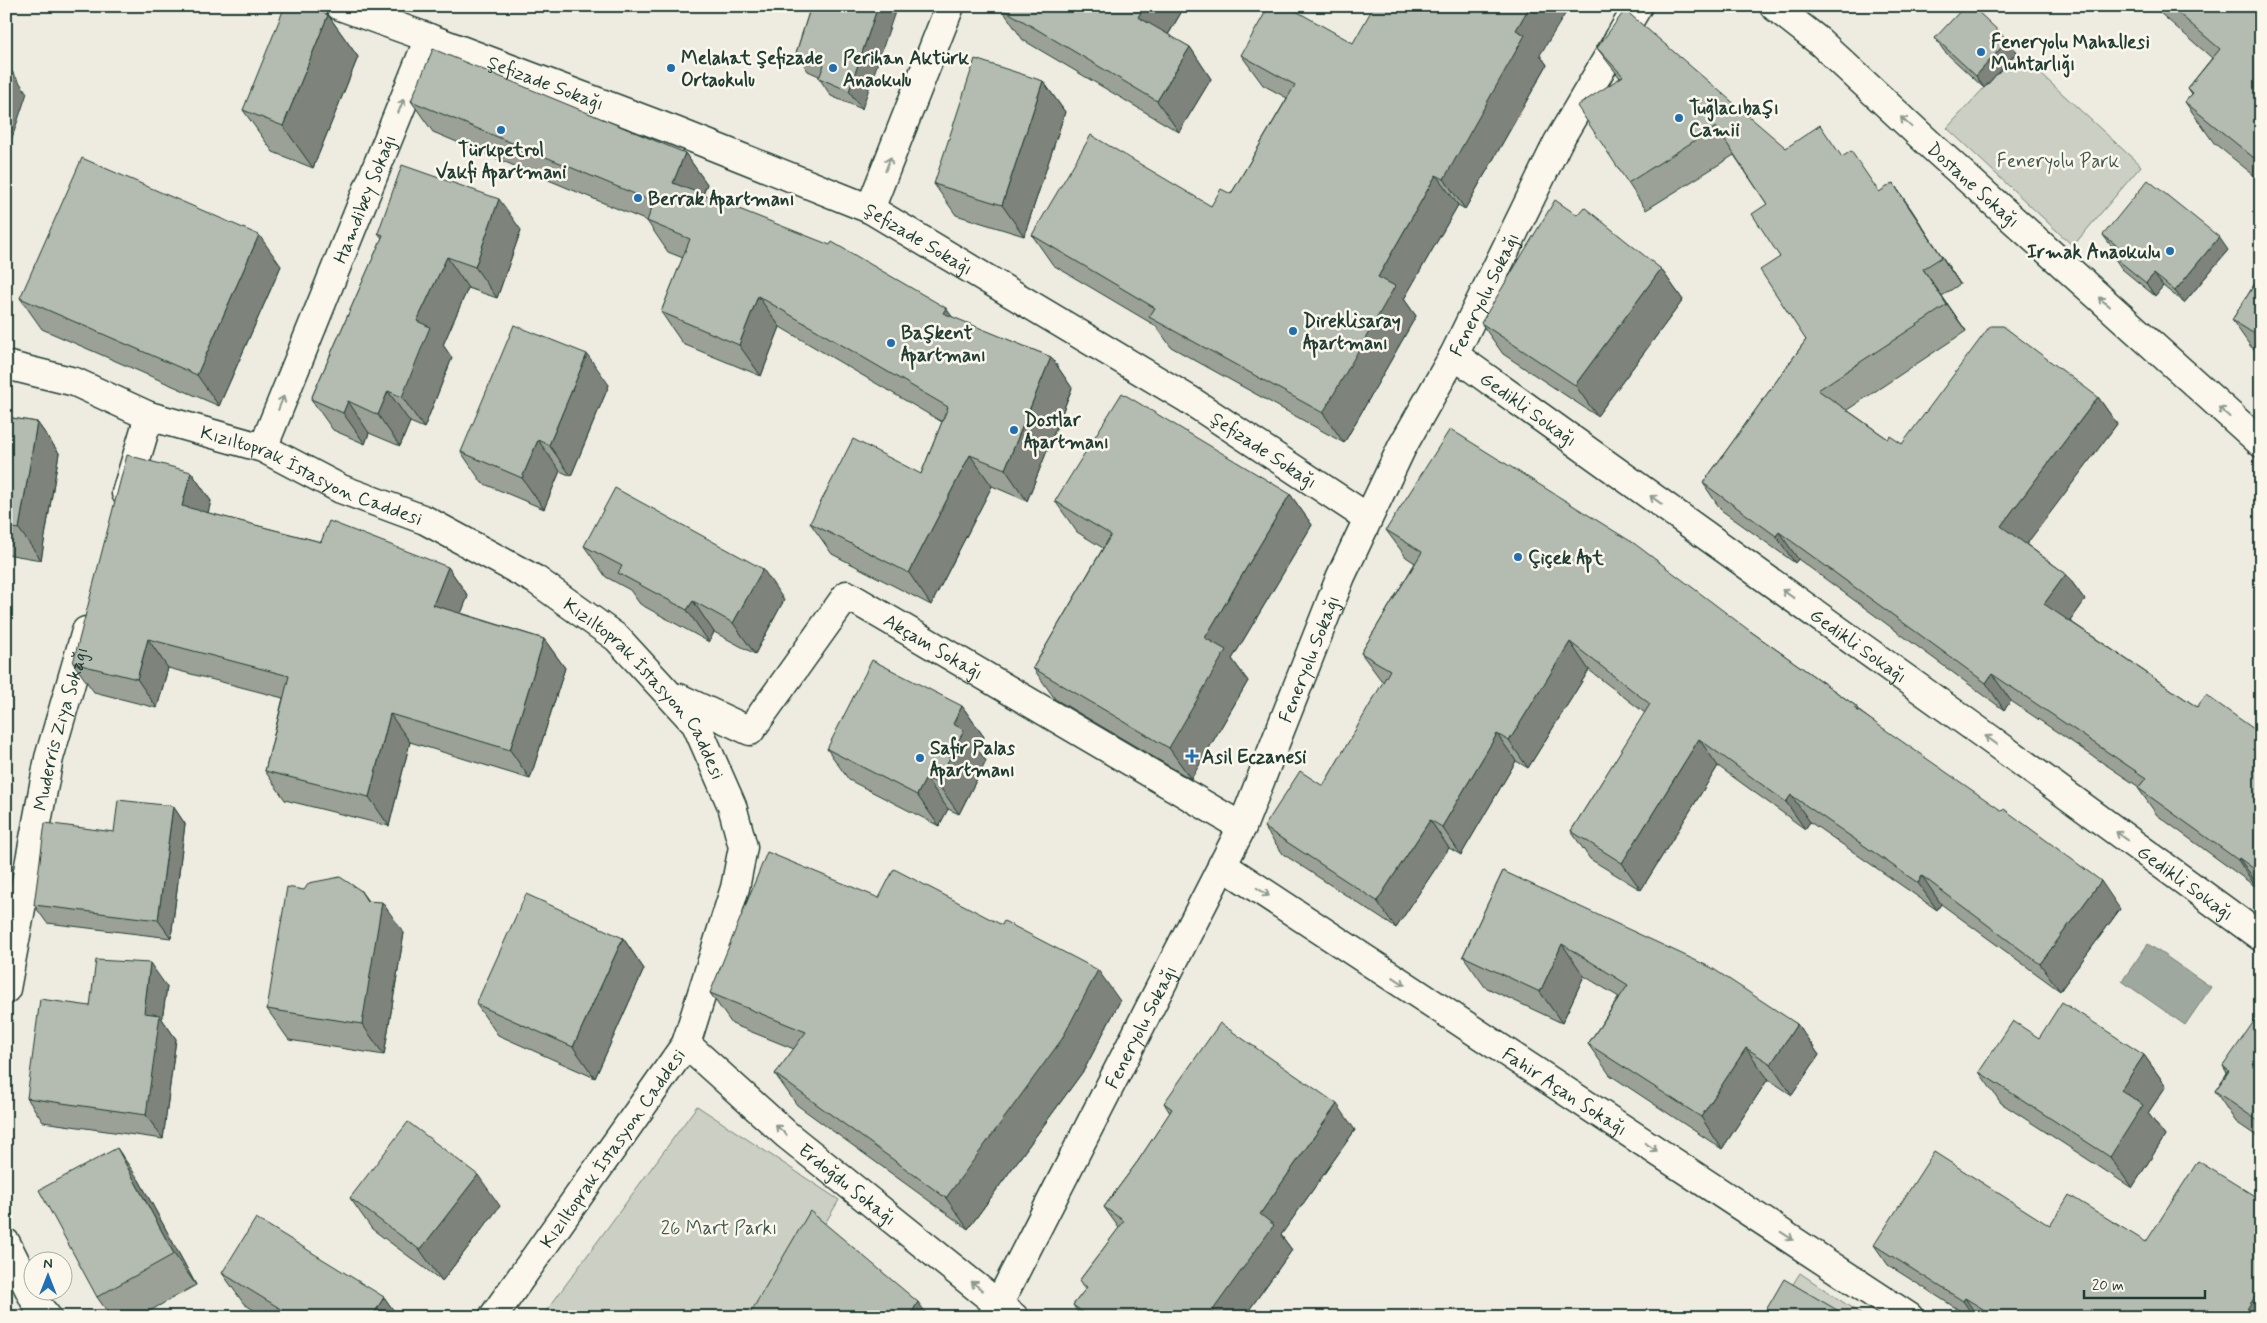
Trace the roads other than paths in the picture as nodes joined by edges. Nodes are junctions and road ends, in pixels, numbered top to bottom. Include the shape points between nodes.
1 (340, 6) edge
2 (950, 6) edge
3 (1638, 6) edge
4 (1774, 6) edge
5 (429, 38) junction
6 (870, 210) junction
7 (1454, 355) junction
8 (6, 366) edge
9 (149, 416) junction
10 (2261, 443) edge
11 (263, 448) junction
12 (1368, 518) junction
13 (118, 520) edge
14 (93, 606) edge
15 (669, 694) junction
16 (1242, 827) junction
17 (1222, 865) junction
18 (2261, 936) edge
19 (6, 989) edge
20 (686, 1044) junction
21 (6, 1243) edge
22 (1002, 1312) edge
23 (47, 1317) edge
24 (493, 1317) edge
25 (1909, 1317) edge

1 - 5 street
6 -> 2 street
3 - 7 street, Feneryolu Sokağı via 1558,142
10 -> 4 street, Dostane Sokağı via 1820,42
5 - 6 street, Şefizade Sokağı via 675,131
11 -> 5 street, Hamdibey Sokağı
6 - 12 street, Şefizade Sokağı via 1188,399
7 - 12 street, Feneryolu Sokağı via 1402,448
18 -> 7 street, Gedikli Sokağı
8 - 9 street, Kızıltoprak İstasyon Caddesi via 75,382
9 - 11 street, Kızıltoprak İstasyon Caddesi
9 - 13 street
11 - 15 street, Kızıltoprak İstasyon Caddesi via 341,489 425,520 536,580 617,638
12 - 16 street, Feneryolu Sokağı via 1341,576
14 - 19 street, Muderris Ziya Sokağı via 49,758
15 - 16 street, Akçam Sokağı via 750,731 847,595
15 - 20 street, Kızıltoprak İstasyon Caddesi via 696,724 732,806 744,847 735,888
16 - 17 street, Feneryolu Sokağı
17 - 22 street, Feneryolu Sokağı
17 -> 25 street, Fahir Açan Sokağı
22 -> 20 street, Erdoğdu Sokağı via 787,1135
20 - 24 street, Kızıltoprak İstasyon Caddesi
21 - 23 street via 37,1305

